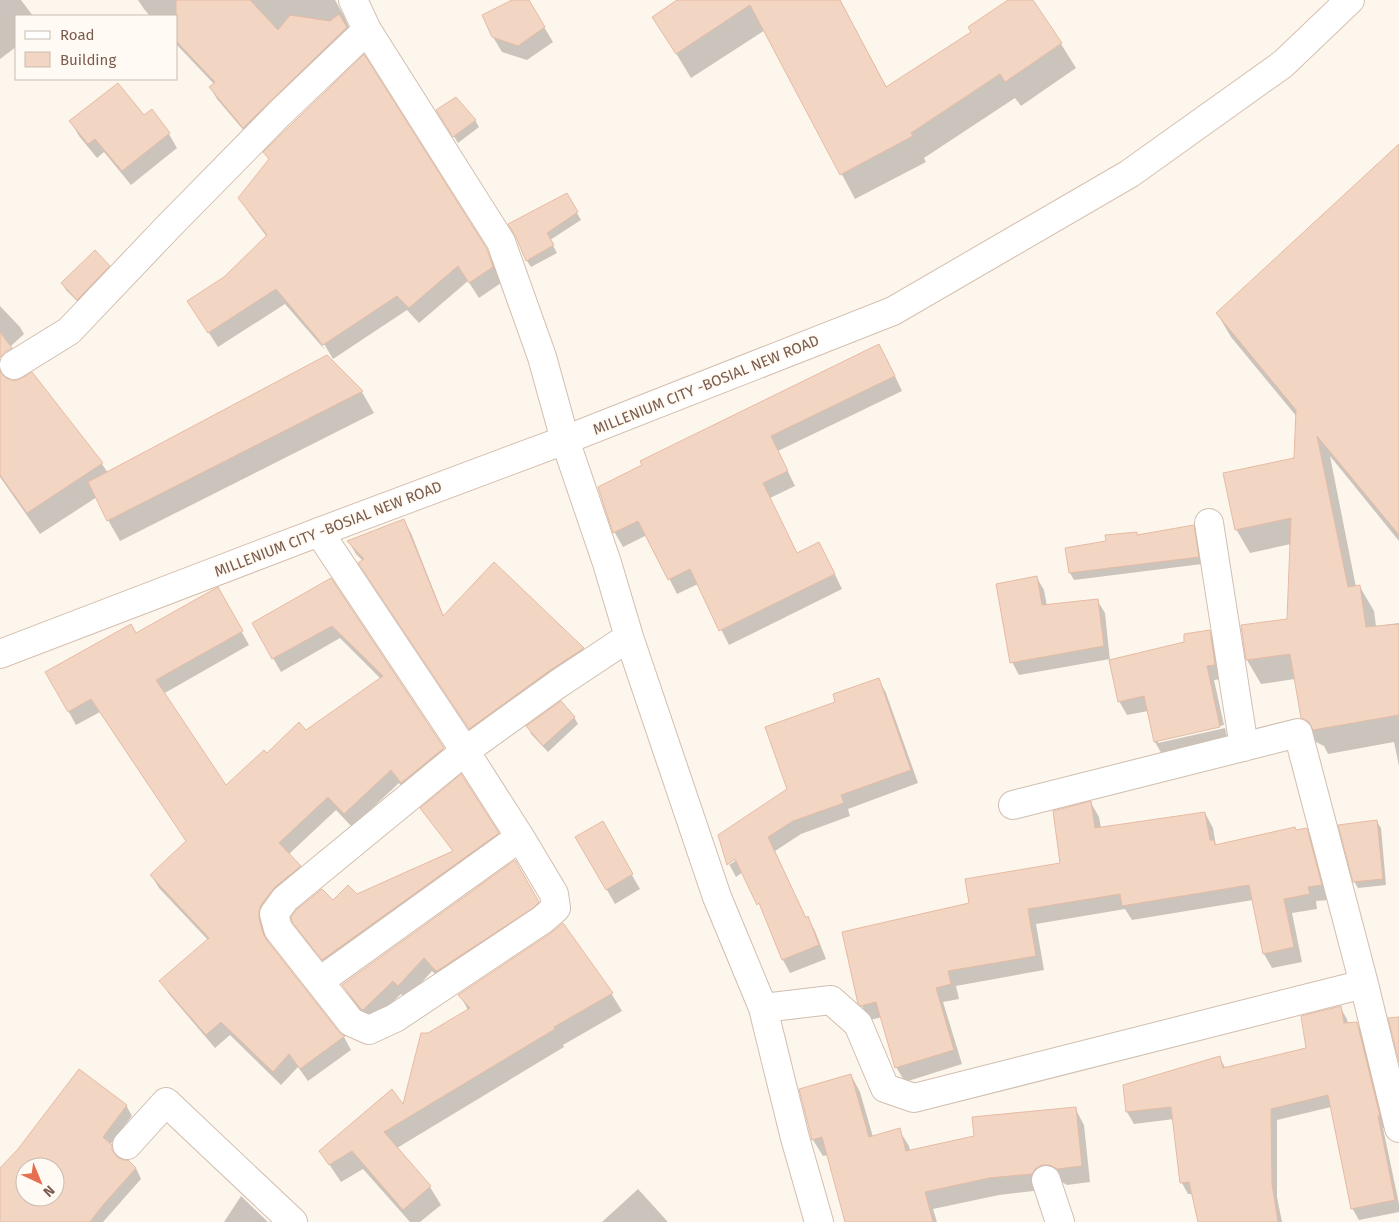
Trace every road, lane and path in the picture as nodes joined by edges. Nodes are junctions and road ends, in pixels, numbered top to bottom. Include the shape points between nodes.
1 (353, 0) edge
2 (1350, 0) edge
3 (367, 30) junction
4 (14, 365) dead end
5 (565, 440) junction
6 (1210, 523) dead end
7 (318, 532) junction
8 (629, 637) junction
9 (0, 654) edge
10 (1244, 747) junction
11 (465, 751) junction
12 (1013, 805) dead end
13 (520, 837) junction
14 (320, 981) junction
15 (1364, 984) junction
16 (763, 1008) junction
17 (1399, 1128) edge
18 (127, 1145) dead end
19 (1046, 1180) dead end
20 (293, 1222) edge
21 (819, 1222) edge
22 (1060, 1222) edge

1 - 3 street
2 - 5 street, MILLENIUM CITY -BOSIAL NEW ROAD via 1283,64 1129,174 893,311
3 - 4 street via 272,121 69,331
3 - 5 street via 501,242 542,357
5 - 7 street, MILLENIUM CITY -BOSIAL NEW ROAD
5 - 8 street
6 - 10 street
7 - 9 street, MILLENIUM CITY -BOSIAL NEW ROAD
7 - 11 street
8 - 11 street
8 - 16 street via 717,897
10 - 12 street
10 - 15 street via 1298,733
11 - 13 street
11 - 14 street via 285,899 274,914 278,929
13 - 14 street
13 - 14 street via 554,894 556,908 542,920 395,1018 369,1030 351,1022
15 - 16 street via 914,1098 885,1088 858,1024 831,1000
15 - 17 street
16 - 21 street
18 - 20 street via 166,1102
19 - 22 street

